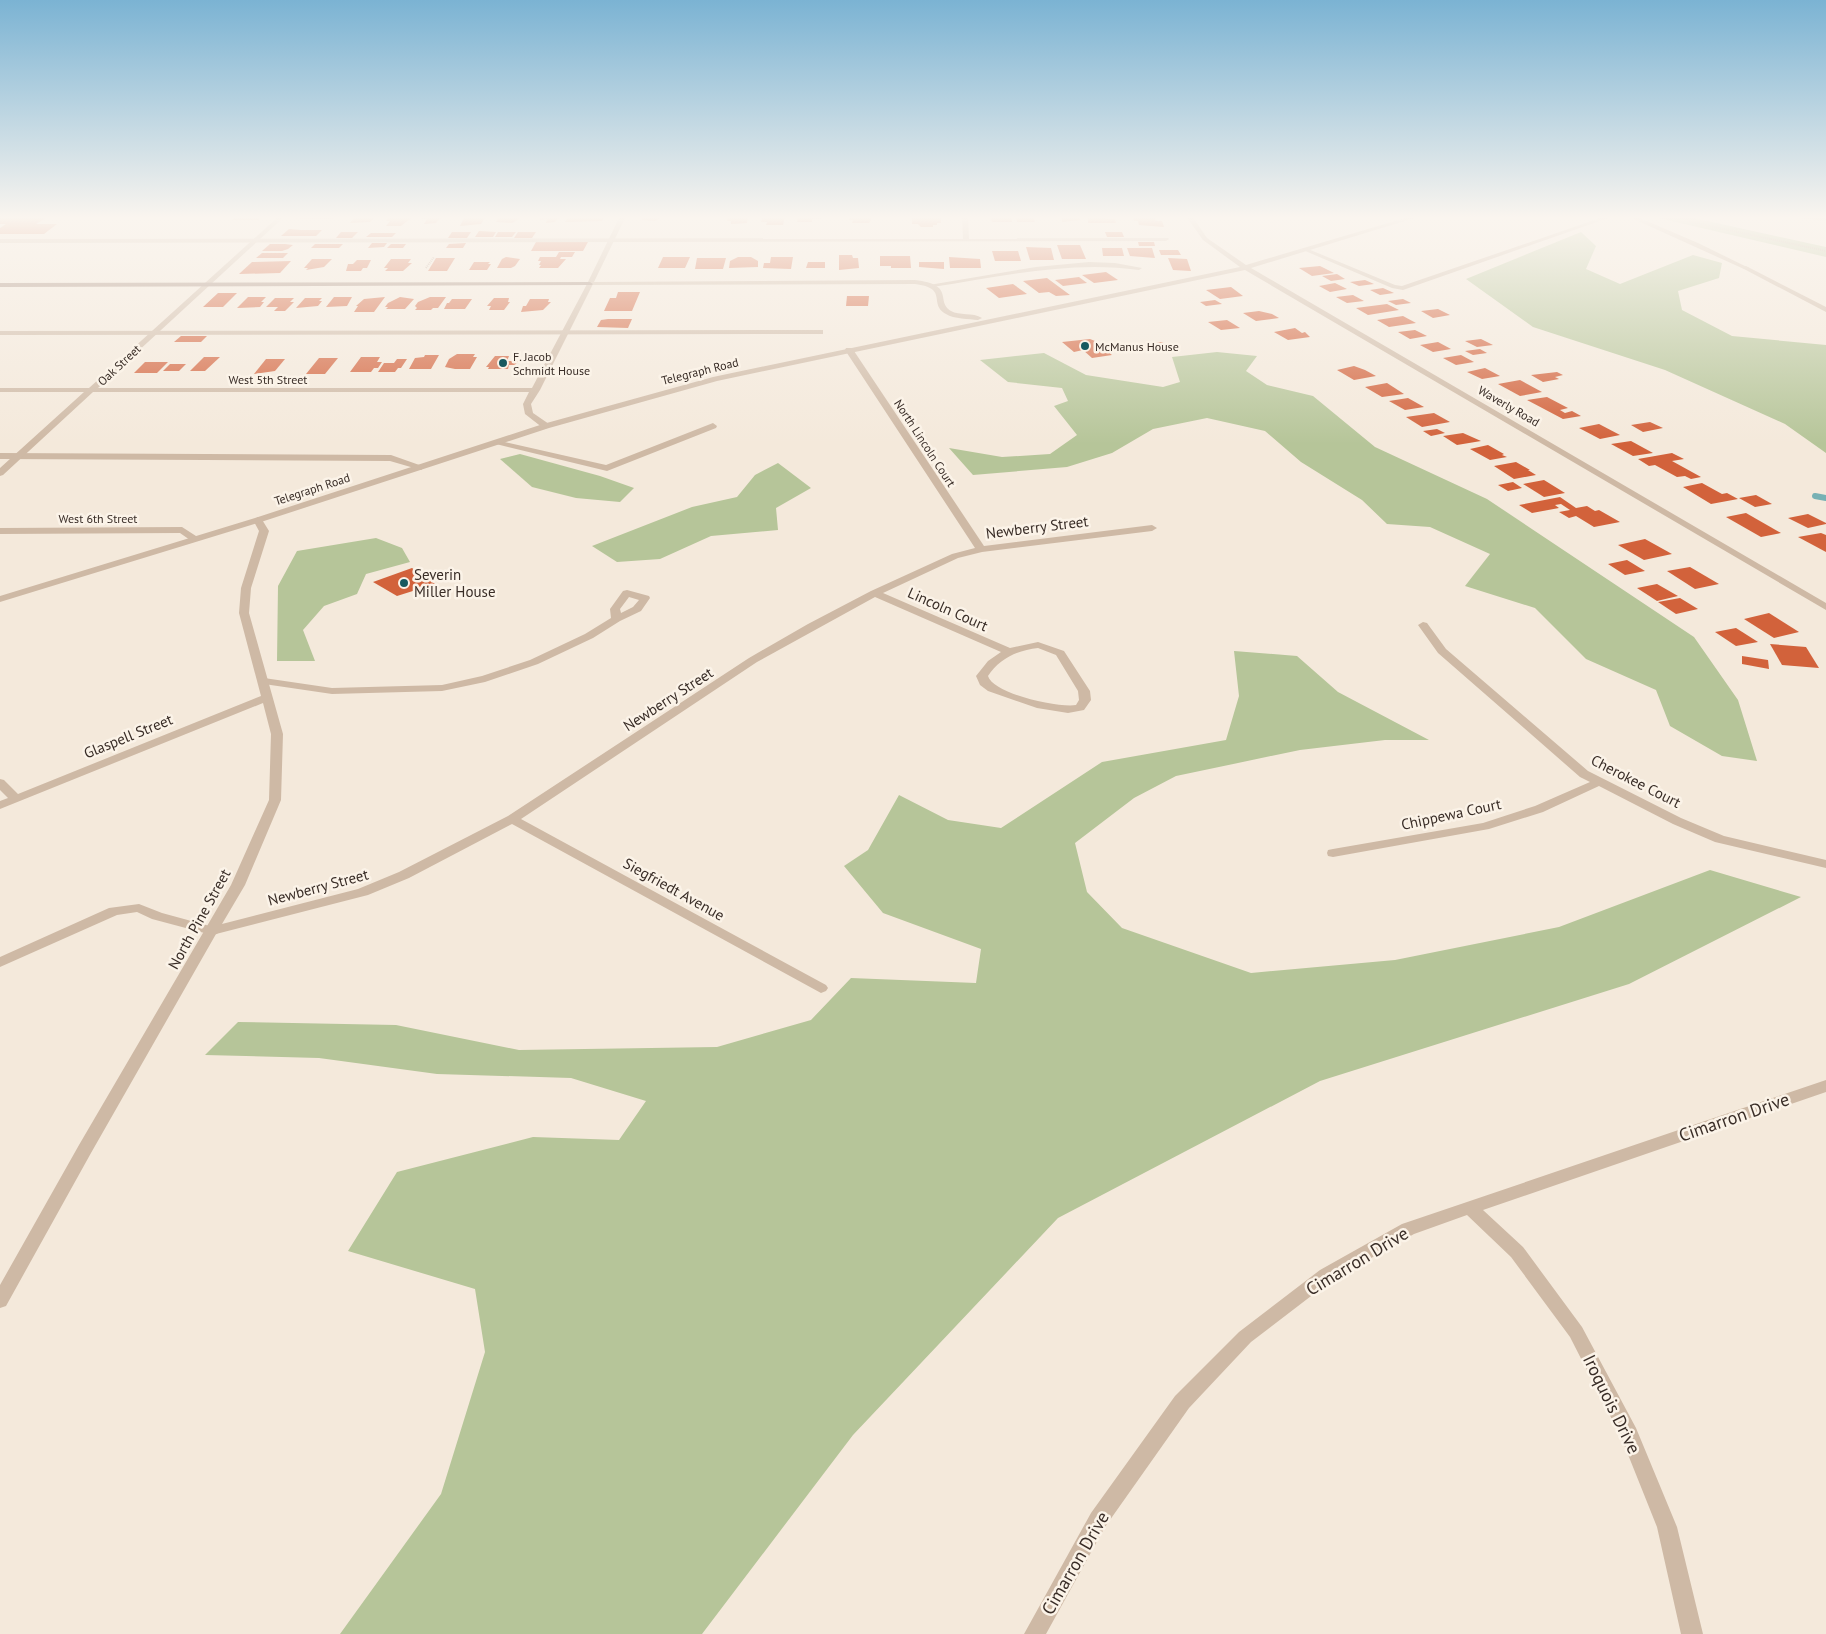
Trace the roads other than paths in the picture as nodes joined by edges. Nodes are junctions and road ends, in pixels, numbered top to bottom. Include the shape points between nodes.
1 (198, 292) edge
2 (586, 292) edge
3 (940, 292) edge
4 (1125, 292) edge
5 (1287, 292) edge
6 (1792, 292) edge
7 (1826, 310) edge
8 (949, 314) junction
9 (1003, 317) junction
10 (940, 330) junction
11 (566, 332) junction
12 (820, 332) dead end
13 (0, 333) edge
14 (153, 333) junction
15 (849, 350) junction
16 (0, 390) edge
17 (92, 390) junction
18 (536, 390) junction
19 (546, 426) junction
20 (713, 426) dead end
21 (496, 443) junction
22 (0, 456) edge
23 (19, 456) junction
24 (421, 467) junction
25 (0, 473) edge
26 (258, 520) junction
27 (1152, 528) dead end
28 (0, 531) edge
29 (193, 538) junction
30 (981, 549) junction
31 (875, 593) junction
32 (0, 599) edge
33 (1826, 607) edge
34 (616, 619) dead end
35 (1423, 624) dead end
36 (1009, 652) junction
37 (264, 681) junction
38 (268, 697) junction
39 (1599, 782) junction
40 (0, 783) edge
41 (16, 799) junction
42 (0, 805) edge
43 (512, 820) junction
44 (1333, 853) dead end
45 (1826, 864) edge
46 (212, 931) junction
47 (0, 962) edge
48 (820, 988) dead end
49 (1826, 1086) edge
50 (1469, 1208) junction
51 (0, 1302) edge
52 (1035, 1634) edge
53 (1692, 1634) edge

1 - 14 street, Oak Street
2 - 11 street
3 - 8 street via 942,306
4 - 9 street, Telegraph Road
5 - 33 street, Waverly Road
6 - 7 street
8 - 9 street
8 - 10 street via 946,326
9 - 10 street, Telegraph Road
10 - 15 street, Telegraph Road
11 - 12 street
11 - 14 street
11 - 18 street
13 - 14 street
14 - 17 street, Oak Street
15 - 19 street, Telegraph Road via 716,379
15 - 30 street, North Lincoln Court
16 - 17 street, West 5th Street
17 - 18 street, West 5th Street
17 - 23 street, Oak Street
18 - 19 street via 527,404 529,414
19 - 21 street, Telegraph Road
20 - 21 street via 607,468
21 - 24 street, Telegraph Road
22 - 23 street
23 - 24 street via 391,458
23 - 25 street, Oak Street
24 - 26 street, Telegraph Road
26 - 29 street, Telegraph Road
26 - 37 street, North Pine Street via 264,531 246,588 244,613
27 - 30 street, Newberry Street
28 - 29 street, West 6th Street via 182,530
29 - 32 street, Telegraph Road
30 - 31 street, Newberry Street via 955,556
31 - 36 street, Lincoln Court
31 - 43 street, Newberry Street via 753,660
34 - 37 street via 589,636 534,662 485,679 442,688 332,691
35 - 39 street, Cherokee Court via 1442,651 1584,774
36 - 36 street via 985,669 984,683 992,689 1055,709 1080,708 1085,700 1084,691 1060,653 1038,645
37 - 38 street, North Pine Street
38 - 41 street, Glaspell Street
38 - 46 street, North Pine Street via 277,734 275,800 238,885
39 - 44 street, Chippewa Court via 1539,809 1485,826
39 - 45 street, Cherokee Court via 1720,839
40 - 41 street
41 - 42 street, Glaspell Street
43 - 46 street, Newberry Street via 404,875 363,892
43 - 48 street, Siegfriedt Avenue
46 - 47 street via 140,908 114,910
46 - 51 street, North Pine Street
49 - 50 street, Cimarron Drive
50 - 52 street, Cimarron Drive via 1408,1229 1326,1275 1245,1337 1182,1402 1098,1520
50 - 53 street, Iroquois Drive via 1517,1252 1576,1332 1629,1434 1667,1527

